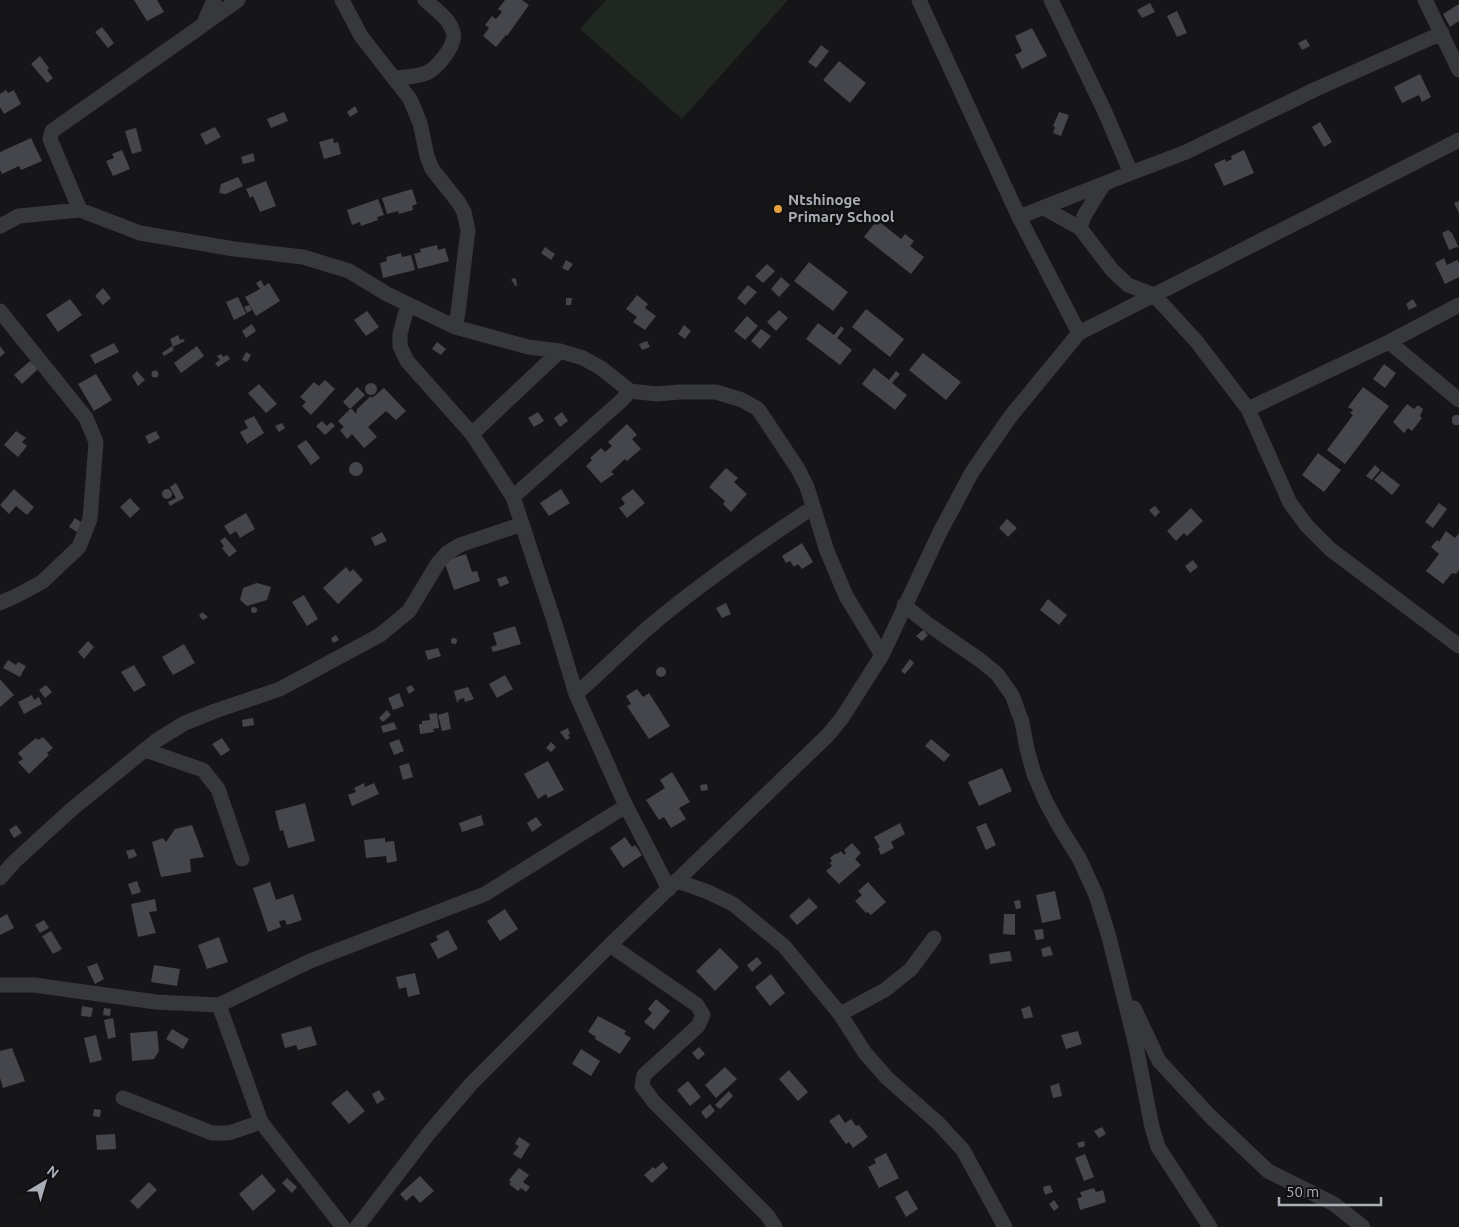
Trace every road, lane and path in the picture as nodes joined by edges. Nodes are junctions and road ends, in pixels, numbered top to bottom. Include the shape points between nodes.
1 (214, 0) edge
2 (238, 0) edge
3 (342, 0) edge
4 (425, 0) edge
5 (918, 0) edge
6 (1051, 0) edge
7 (1425, 0) edge
8 (203, 25) junction
9 (1442, 33) junction
10 (1459, 70) edge
11 (395, 78) junction
12 (1459, 140) edge
13 (1132, 174) junction
14 (1103, 185) junction
15 (1044, 208) junction
16 (80, 210) junction
17 (1019, 217) junction
18 (0, 226) edge
19 (1080, 228) junction
20 (1154, 295) junction
21 (408, 304) junction
22 (1459, 305) edge
23 (0, 311) edge
24 (455, 327) junction
25 (1079, 333) junction
26 (1389, 342) junction
27 (560, 351) junction
28 (630, 391) junction
29 (1459, 400) edge
30 (1248, 409) junction
31 (472, 434) junction
32 (512, 498) junction
33 (812, 508) junction
34 (522, 524) junction
35 (0, 603) edge
36 (904, 605) junction
37 (1459, 646) edge
38 (882, 655) junction
39 (576, 694) junction
40 (146, 750) junction
41 (626, 806) junction
42 (242, 859) dead end
43 (0, 878) edge
44 (673, 885) junction
45 (934, 938) dead end
46 (610, 945) junction
47 (1121, 982) junction
48 (0, 985) edge
49 (219, 1005) junction
50 (840, 1014) junction
51 (123, 1098) dead end
52 (261, 1122) junction
53 (344, 1227) edge
54 (357, 1227) edge
55 (775, 1227) edge
56 (1006, 1227) edge
57 (1210, 1227) edge
58 (1362, 1227) edge

1 - 8 street
2 - 8 street
3 - 11 street via 361,36
4 - 11 street via 444,17 454,33 451,48 430,71
5 - 17 street
6 - 13 street
7 - 9 street
8 - 16 street via 52,131 50,138
9 - 10 street
9 - 13 street
11 - 24 street via 410,99 432,169 464,212 468,230
12 - 20 street
13 - 14 street
14 - 15 street
14 - 19 street
15 - 17 street
15 - 19 street
16 - 18 street via 19,216
16 - 21 street via 140,233 303,257 349,271
17 - 25 street
19 - 20 street via 1112,270 1128,285
20 - 25 street
20 - 30 street via 1197,342
21 - 24 street
21 - 31 street via 400,334 400,346 406,361
22 - 26 street
23 - 35 street via 86,418 96,442 90,518 79,548 42,582
24 - 27 street via 528,347
25 - 36 street via 1010,417 972,472
26 - 29 street
26 - 30 street
27 - 28 street via 602,368
27 - 31 street
28 - 32 street
28 - 33 street via 657,394 716,392 758,409 798,469
30 - 37 street via 1290,503 1307,526 1330,549
31 - 32 street
32 - 34 street
33 - 38 street via 846,596
33 - 39 street via 703,584
34 - 39 street
34 - 40 street via 460,544 447,553 408,610 380,635 280,689 185,723
36 - 38 street
36 - 47 street via 996,674 1012,695 1034,774 1096,895
38 - 44 street via 828,736
39 - 41 street
40 - 42 street via 203,770 218,789
40 - 43 street via 72,809
41 - 44 street
41 - 49 street via 485,894 310,961
44 - 46 street
44 - 50 street via 708,892 733,904 784,946
45 - 50 street via 911,969 885,990
46 - 54 street via 471,1084
46 - 55 street via 697,1005 703,1015 698,1026 644,1075 642,1086
47 - 57 street via 1158,1147
47 - 58 street via 1159,1061 1210,1116 1268,1171 1334,1204
48 - 49 street via 34,985 156,1002
49 - 52 street
50 - 56 street via 865,1053 882,1072 963,1150
51 - 52 street via 212,1133 229,1133
52 - 53 street

